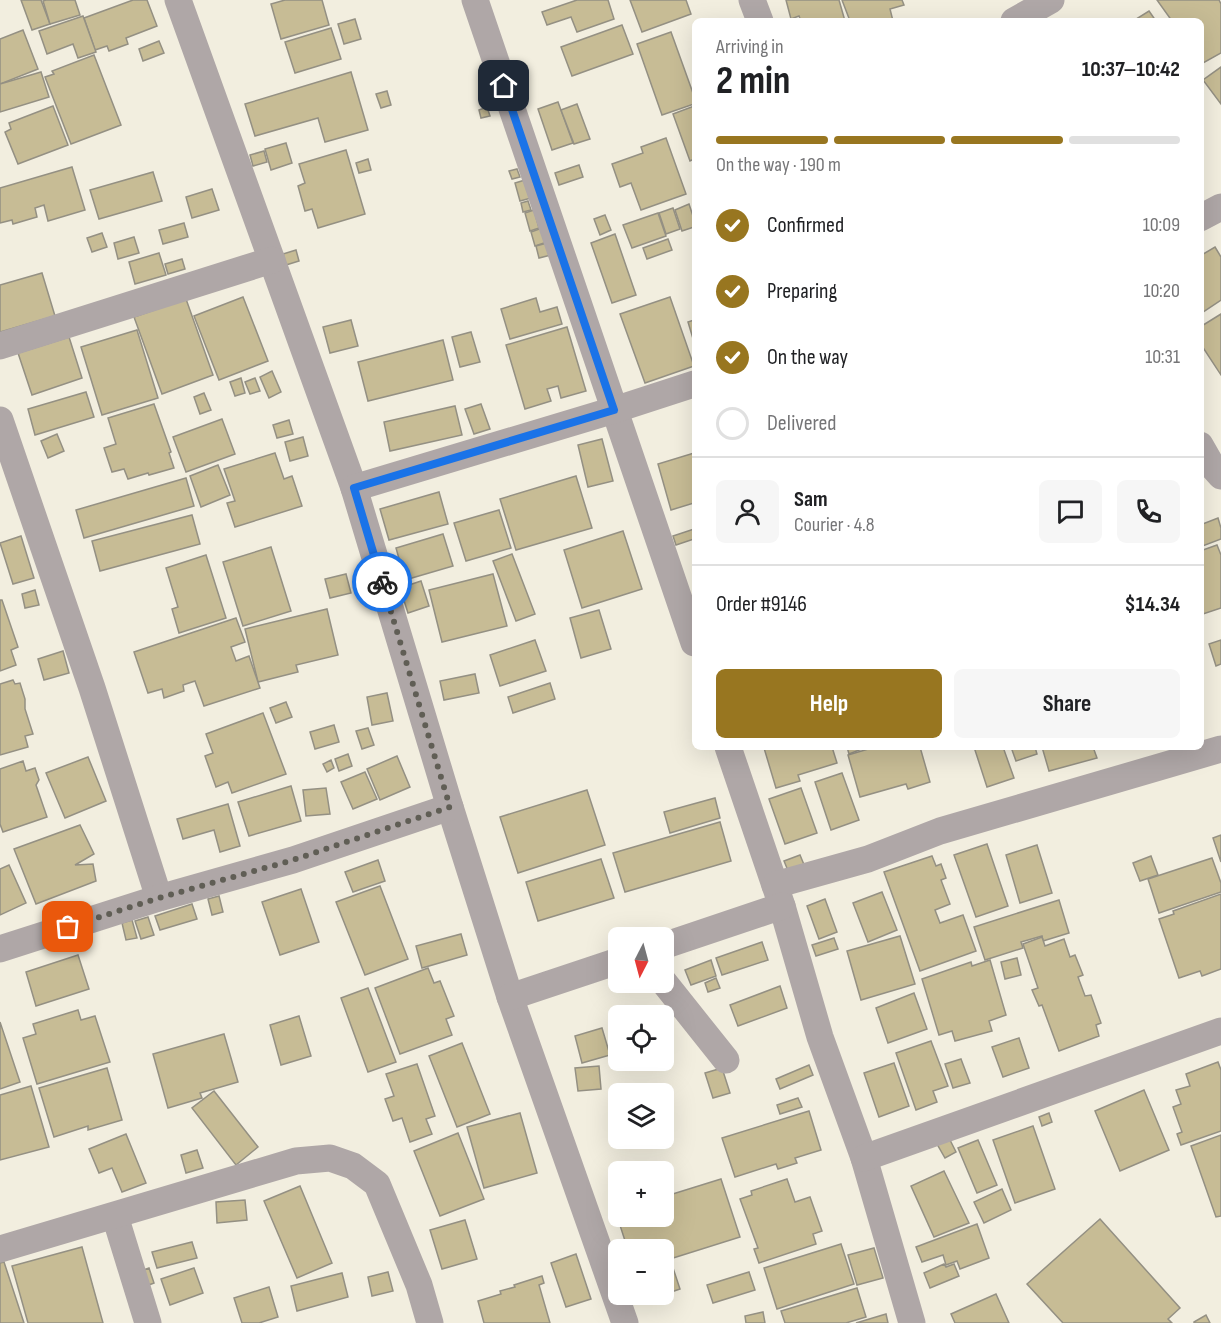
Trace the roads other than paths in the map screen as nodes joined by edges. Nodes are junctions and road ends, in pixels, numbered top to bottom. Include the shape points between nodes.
1 (178, 0) edge
2 (474, 0) edge
3 (752, 0) edge
4 (1051, 0) edge
5 (759, 18) edge
6 (1019, 18) edge
7 (1221, 207) edge
8 (1204, 216) edge
9 (272, 260) junction
10 (0, 346) edge
11 (692, 385) edge
12 (614, 410) junction
13 (0, 420) edge
14 (354, 488) junction
15 (690, 615) edge
16 (1221, 749) edge
17 (729, 750) edge
18 (450, 807) junction
19 (779, 896) junction
20 (159, 898) junction
21 (674, 941) edge
22 (0, 949) edge
23 (608, 964) edge
24 (673, 993) edge
25 (510, 997) junction
26 (1221, 1031) edge
27 (726, 1060) dead end
28 (864, 1158) junction
29 (115, 1216) junction
30 (0, 1249) edge
31 (148, 1323) edge
32 (430, 1323) edge
33 (625, 1323) edge
34 (912, 1323) edge

1 - 9 street
2 - 12 street
3 - 5 street
4 - 6 street
7 - 8 street
9 - 10 street
9 - 14 street
11 - 12 street
12 - 14 street
12 - 15 street
13 - 20 street
14 - 18 street
16 - 19 street via 940,831
17 - 19 street
18 - 20 street via 293,860
18 - 25 street
19 - 21 street
19 - 28 street via 820,1037
20 - 22 street
23 - 25 street
24 - 27 street
25 - 33 street
26 - 28 street
28 - 34 street
29 - 30 street
29 - 31 street
29 - 32 street via 296,1161 330,1158 353,1166 377,1184 419,1285

